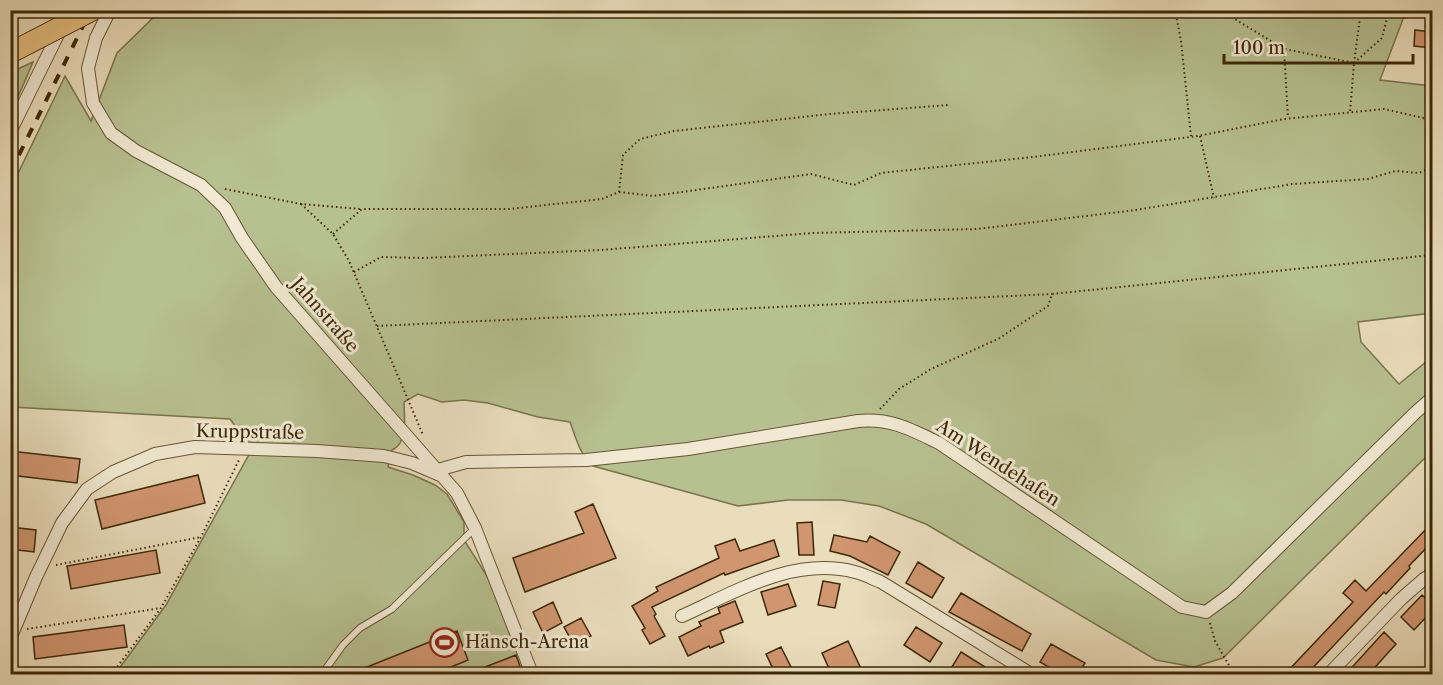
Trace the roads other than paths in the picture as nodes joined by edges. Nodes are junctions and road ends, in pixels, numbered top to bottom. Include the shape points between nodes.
1 (70, 10) edge
2 (93, 10) edge
3 (110, 10) edge
4 (10, 53) edge
5 (10, 132) edge
6 (1432, 398) edge
7 (441, 474) junction
8 (475, 528) junction
9 (1432, 574) edge
10 (682, 616) dead end
11 (12, 635) edge
12 (322, 675) edge
13 (532, 675) edge
14 (1031, 675) edge
15 (1329, 675) edge

1 - 5 street
2 - 4 main road, bridge
3 - 7 street, Jahnstraße via 96,38 88,68 93,103 111,133 136,151 201,184 225,208 276,287
6 - 7 street, Am Wendehafen via 1232,593 1206,612 1182,607 939,443 878,419 585,460 466,462
7 - 8 street, Jahnstraße
7 - 11 street, Kruppstraße via 384,456 317,451 195,447 155,454 113,472 87,489 63,523
8 - 12 lane via 392,609 360,628
8 - 13 street, Jahnstraße
9 - 15 street via 1401,599
10 - 14 street via 767,578 805,569 854,572 881,582

